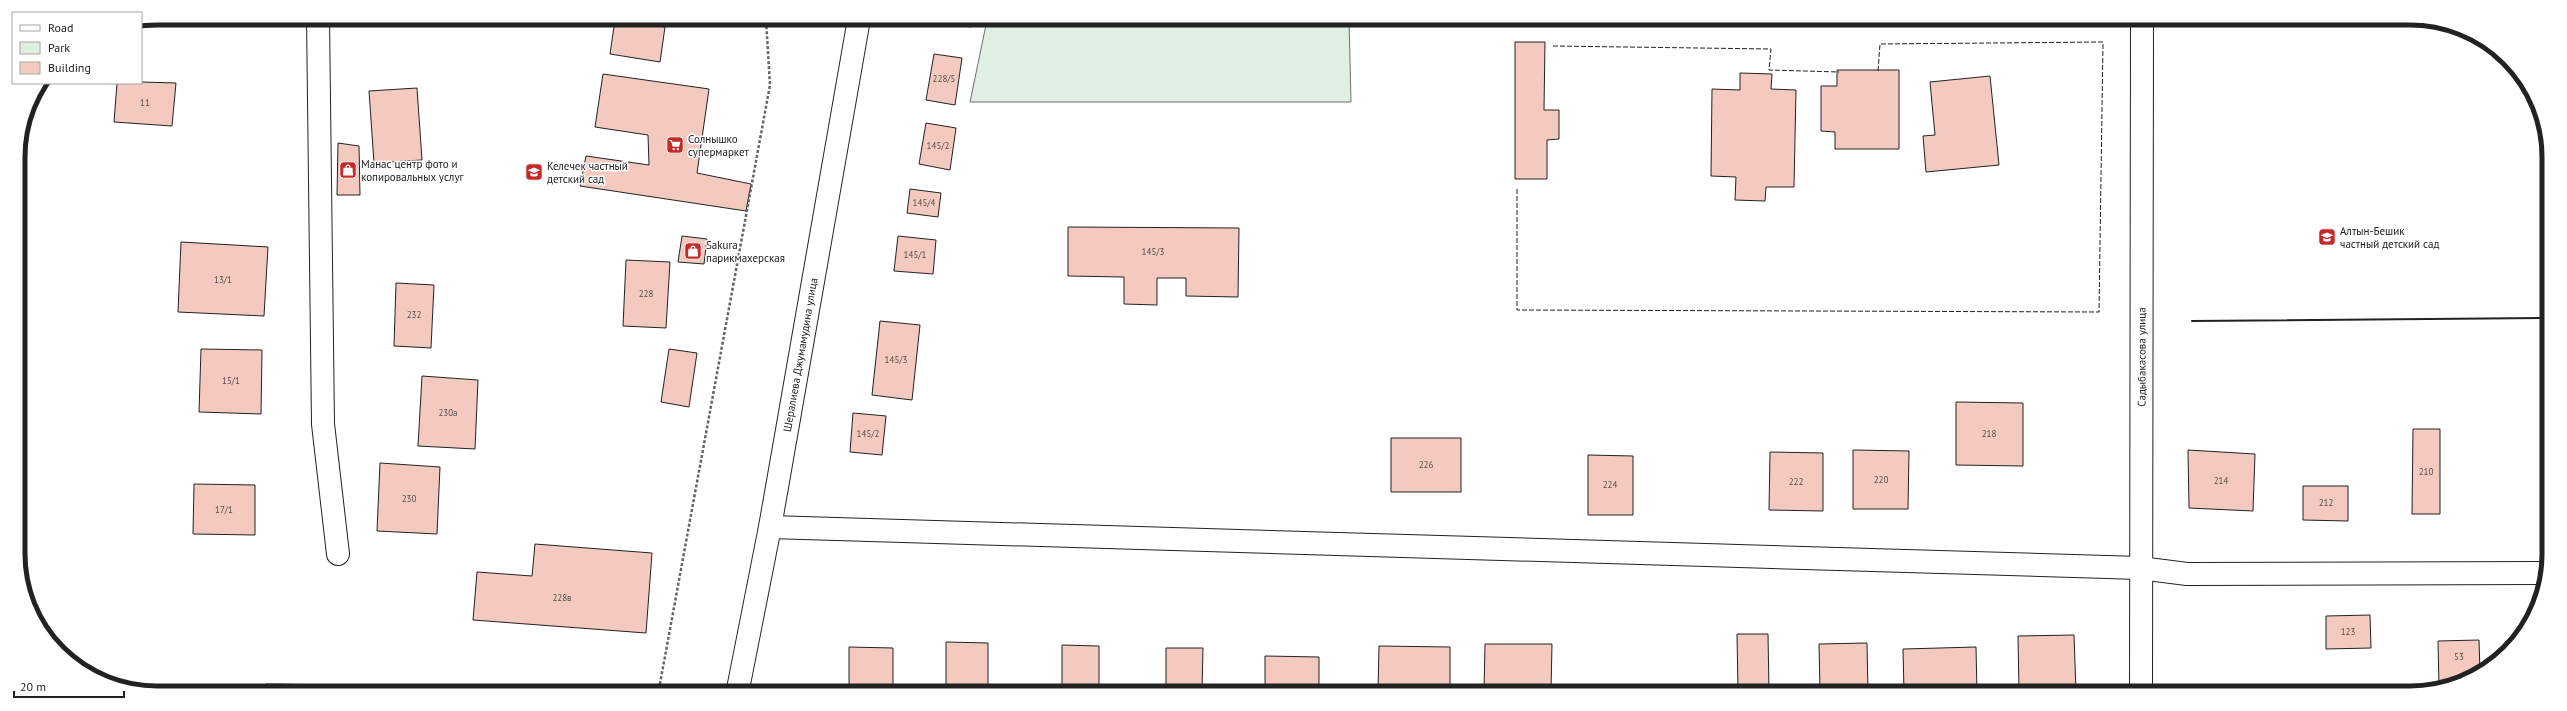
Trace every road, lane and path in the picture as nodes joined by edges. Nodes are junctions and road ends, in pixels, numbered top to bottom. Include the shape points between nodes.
1 (318, 25) edge
2 (766, 25) edge
3 (859, 25) edge
4 (2142, 25) edge
5 (770, 527) junction
6 (338, 554) dead end
7 (2140, 568) junction
8 (2541, 573) edge
9 (660, 686) edge
10 (739, 686) edge
11 (2142, 686) edge

1 - 6 street via 323,424
2 - 9 path via 770,85
3 - 5 street, Шералиева Джумамудина улица
4 - 7 street, Садыбакасова улица
5 - 7 street
5 - 10 street, Шералиева Джумамудина улица
7 - 8 street via 2187,574
7 - 11 street, Садыбакасова улица

